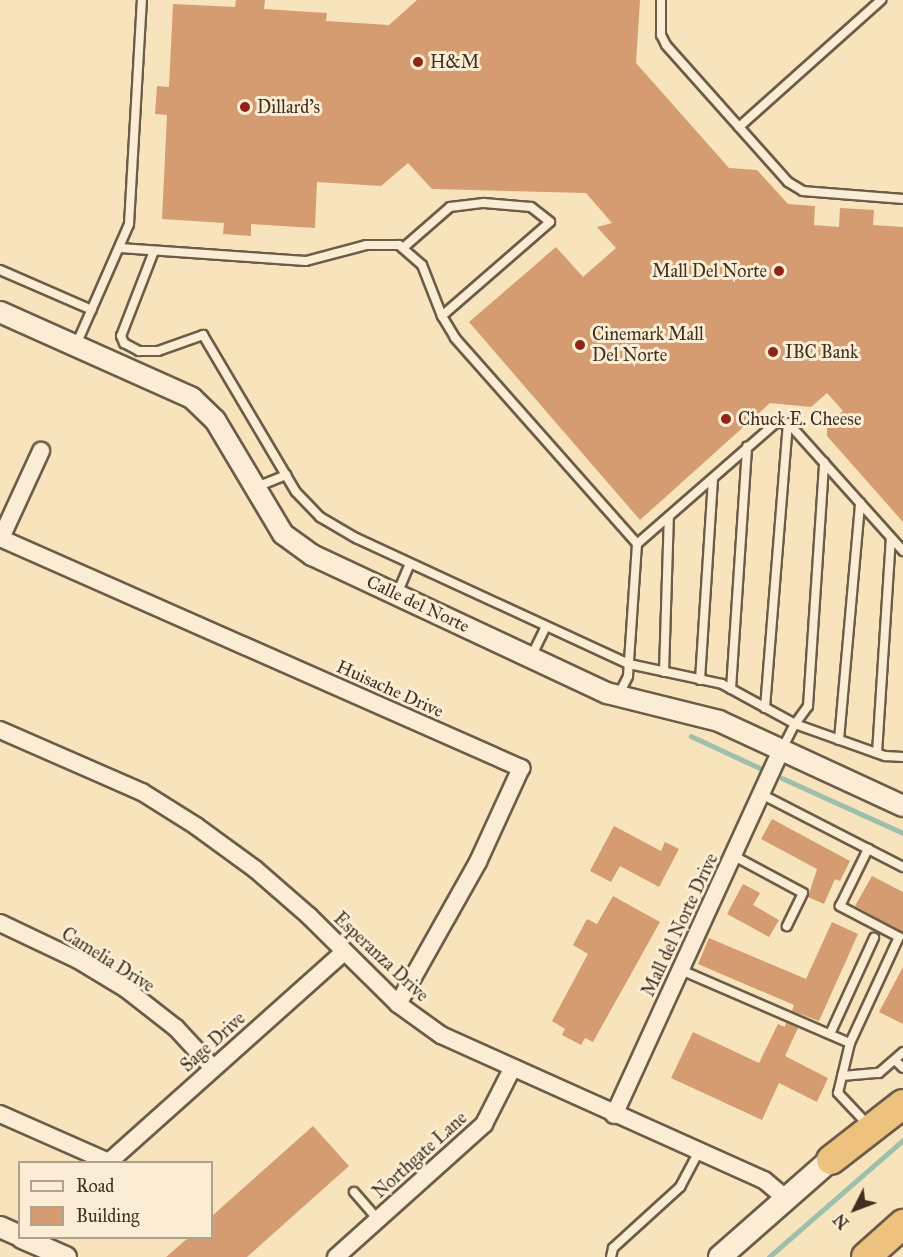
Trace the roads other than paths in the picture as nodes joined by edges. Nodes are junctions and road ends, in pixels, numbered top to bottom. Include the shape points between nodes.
1 (142, 0) edge
2 (661, 0) edge
3 (881, 0) edge
4 (739, 127) junction
5 (903, 199) edge
6 (120, 248) junction
7 (403, 248) junction
8 (154, 251) junction
9 (0, 270) edge
10 (92, 310) junction
11 (0, 312) edge
12 (442, 316) junction
13 (76, 345) junction
14 (788, 423) junction
15 (747, 447) junction
16 (41, 451) dead end
17 (824, 463) junction
18 (287, 475) junction
19 (713, 478) junction
20 (254, 488) junction
21 (860, 503) junction
22 (669, 517) junction
23 (1, 538) edge
24 (891, 538) junction
25 (637, 544) junction
26 (903, 551) edge
27 (410, 564) junction
28 (397, 594) junction
29 (546, 626) junction
30 (531, 657) junction
31 (629, 664) junction
32 (664, 672) junction
33 (700, 680) junction
34 (731, 689) junction
35 (618, 696) junction
36 (765, 708) junction
37 (795, 724) junction
38 (0, 730) edge
39 (838, 740) junction
40 (781, 751) junction
41 (877, 753) junction
42 (903, 757) edge
43 (761, 794) junction
44 (903, 806) edge
45 (868, 849) junction
46 (734, 855) junction
47 (903, 867) edge
48 (0, 923) edge
49 (788, 926) dead end
50 (874, 938) dead end
51 (344, 952) junction
52 (681, 970) junction
53 (398, 1004) junction
54 (830, 1034) junction
55 (850, 1043) junction
56 (903, 1052) edge
57 (895, 1060) junction
58 (213, 1068) junction
59 (903, 1068) edge
60 (512, 1069) junction
61 (842, 1076) junction
62 (903, 1094) edge
63 (903, 1104) edge
64 (0, 1114) edge
65 (614, 1115) junction
66 (869, 1125) junction
67 (699, 1152) junction
68 (831, 1160) junction
69 (107, 1161) edge
70 (110, 1161) edge
71 (354, 1192) dead end
72 (787, 1199) junction
73 (378, 1220) junction
74 (903, 1224) edge
75 (0, 1227) edge
76 (18, 1236) edge
77 (26, 1239) edge
78 (66, 1257) edge
79 (336, 1257) edge
80 (611, 1257) edge
81 (720, 1257) edge
82 (866, 1257) edge

1 - 6 lane via 129,224
2 - 4 lane via 661,35 666,45
3 - 4 lane
4 - 5 lane via 795,188
6 - 8 lane
6 - 10 lane
7 - 8 lane via 379,243 306,261
7 - 12 lane via 422,265
7 - 12 lane via 450,207 484,203 531,207 550,222
8 - 18 lane via 121,336 124,343 139,351 158,351 202,335
9 - 10 lane
10 - 13 lane
11 - 13 street, Calle del Norte
12 - 25 lane via 455,338
13 - 20 street, Calle del Norte via 192,398 215,420
14 - 15 lane via 773,425
14 - 17 lane
14 - 36 lane
15 - 19 lane
15 - 34 lane
16 - 23 street
17 - 21 lane
17 - 37 lane via 807,706
18 - 20 lane
18 - 27 lane via 296,492 320,517
19 - 22 lane
19 - 33 lane
20 - 28 street, Calle del Norte via 274,522 295,545
21 - 24 lane
21 - 39 lane
22 - 25 lane
22 - 32 lane
23 - 53 street, Huisache Drive via 521,768 472,872
24 - 26 lane
24 - 41 lane
25 - 31 lane
27 - 28 lane
27 - 29 lane
28 - 30 street, Calle del Norte
29 - 30 lane
29 - 31 lane
30 - 35 street, Calle del Norte
31 - 32 lane
31 - 35 lane
32 - 33 lane
33 - 34 lane
34 - 36 lane
35 - 40 street, Calle del Norte via 687,710
36 - 37 lane
37 - 39 lane
37 - 40 lane
38 - 51 street, Esperanza Drive via 142,792 196,826 255,869
39 - 41 lane
40 - 43 street, Mall del Norte Drive
40 - 44 street, Calle del Norte
41 - 42 lane
43 - 45 lane
43 - 46 street, Mall del Norte Drive
45 - 47 lane
45 - 55 lane via 840,906 899,937
46 - 49 lane via 803,892
46 - 52 street, Mall del Norte Drive
48 - 58 street, Camelia Drive via 78,960 126,989 176,1028
50 - 54 lane
51 - 53 street, Esperanza Drive
51 - 58 street, Sage Drive
52 - 54 lane
52 - 65 street, Mall del Norte Drive
53 - 60 street, Esperanza Drive via 441,1035
54 - 55 lane
55 - 61 lane
56 - 57 lane
57 - 59 lane
57 - 61 lane via 879,1073
58 - 70 street, Sage Drive
60 - 65 street, Esperanza Drive
60 - 73 street, Northgate Lane via 484,1124
61 - 66 lane via 838,1093
62 - 66 main road
63 - 68 highway
64 - 69 street
65 - 67 street, Esperanza Drive
66 - 68 main road
67 - 72 street, Esperanza Drive via 764,1180
67 - 80 lane via 680,1187 613,1248
68 - 72 main road
71 - 73 lane
72 - 81 main road
73 - 79 street, Northgate Lane
74 - 82 highway
75 - 76 street
77 - 78 street

